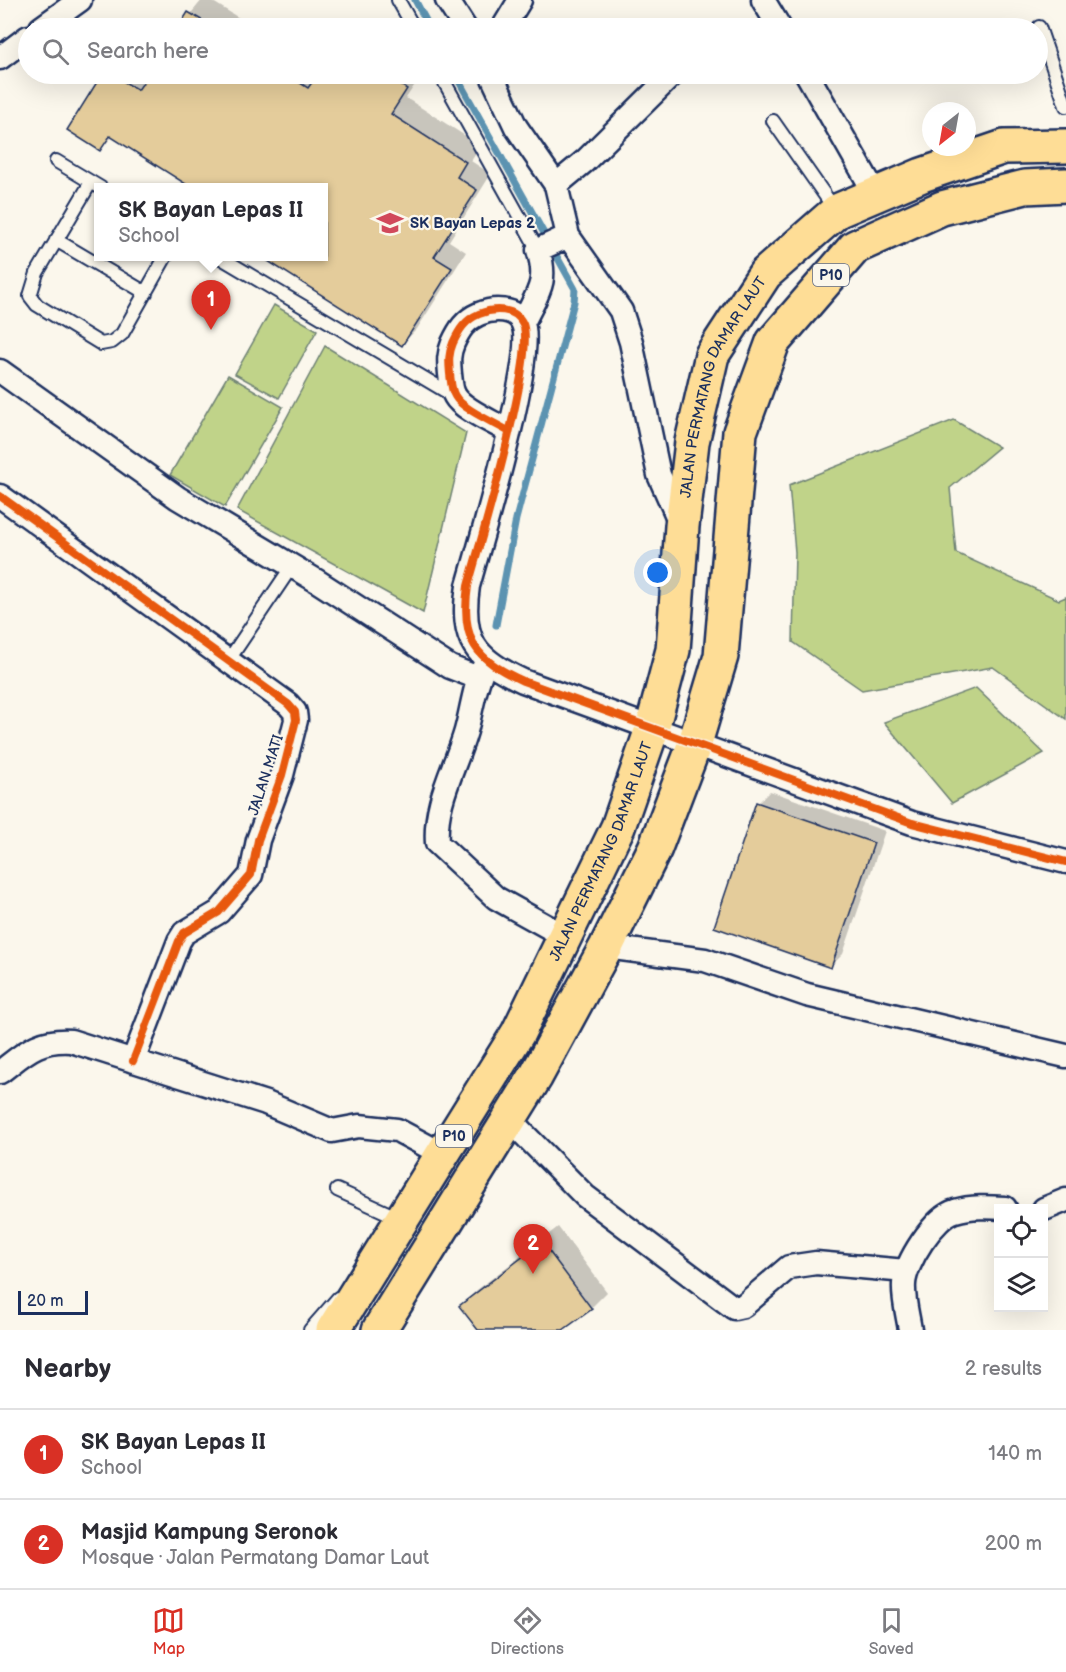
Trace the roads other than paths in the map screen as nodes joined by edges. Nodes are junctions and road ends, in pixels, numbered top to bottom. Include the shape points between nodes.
1 (80, 0) edge
2 (398, 0) edge
3 (447, 0) edge
4 (520, 0) edge
5 (763, 0) edge
6 (54, 18) edge
7 (408, 18) edge
8 (459, 18) edge
9 (509, 18) edge
10 (774, 18) edge
11 (18, 44) edge
12 (1048, 53) edge
13 (0, 58) edge
14 (447, 84) edge
15 (496, 84) edge
16 (663, 84) edge
17 (813, 84) edge
18 (1066, 106) edge
19 (773, 121) dead end
20 (1066, 146) edge
21 (56, 161) dead end
22 (94, 183) edge
23 (1066, 184) edge
24 (556, 185) junction
25 (94, 187) edge
26 (876, 195) junction
27 (837, 211) junction
28 (56, 240) junction
29 (553, 243) junction
30 (163, 261) edge
31 (226, 261) edge
32 (146, 293) junction
33 (523, 323) junction
34 (0, 371) edge
35 (455, 396) junction
36 (508, 431) junction
37 (0, 496) edge
38 (682, 526) junction
39 (292, 566) junction
40 (228, 661) junction
41 (482, 669) junction
42 (652, 729) junction
43 (695, 743) junction
44 (1066, 862) edge
45 (566, 937) junction
46 (606, 947) junction
47 (1066, 1056) edge
48 (133, 1060) junction
49 (0, 1072) edge
50 (509, 1119) junction
51 (442, 1154) junction
52 (337, 1190) dead end
53 (994, 1208) edge
54 (402, 1220) junction
55 (906, 1271) junction
56 (355, 1295) junction
57 (310, 1330) edge
58 (333, 1330) edge
59 (379, 1330) edge
60 (910, 1330) edge

1 - 6 street
2 - 7 lane
3 - 8 street
4 - 9 street
5 - 10 street
11 - 13 street
12 - 18 lane
14 - 29 lane
15 - 24 street via 516,127
16 - 24 street
17 - 26 street
19 - 27 lane
20 - 26 highway, JALAN PERMATANG DAMAR LAUT / P10 via 1005,147
21 - 22 lane
23 - 43 highway, JALAN PERMATANG DAMAR LAUT / P10 via 1025,187 942,208 855,247 773,342 740,432 721,656
24 - 29 street
25 - 28 lane
26 - 27 highway, JALAN PERMATANG DAMAR LAUT / P10
27 - 38 highway, JALAN PERMATANG DAMAR LAUT / P10 via 765,274 712,355 692,442
28 - 32 lane
28 - 32 lane via 37,273 30,296 37,305 101,344 122,334
29 - 33 street via 544,279
29 - 38 street via 621,311 659,475
30 - 32 lane
31 - 35 lane
33 - 35 street via 512,312 501,309 470,318 459,330 448,354
33 - 36 street via 524,365
34 - 39 street via 178,498
35 - 36 street via 463,405
36 - 41 street via 465,605 469,641
37 - 40 street, JALAN MATI
38 - 42 highway, JALAN PERMATANG DAMAR LAUT / P10 via 673,650
39 - 40 lane
39 - 41 street via 450,668
40 - 48 street, JALAN MATI via 288,704 296,720 250,875 219,912 184,933
41 - 42 street
41 - 45 street via 465,733 442,795 436,843 496,898
42 - 43 street
42 - 45 highway, JALAN PERMATANG DAMAR LAUT / P10 via 618,827
43 - 44 street via 912,823
43 - 46 highway, JALAN PERMATANG DAMAR LAUT / P10 via 655,848
45 - 51 highway, JALAN PERMATANG DAMAR LAUT / P10 via 518,1033
46 - 47 street via 705,960 807,995
46 - 50 highway, JALAN PERMATANG DAMAR LAUT / P10
48 - 49 street via 71,1041 53,1040 36,1045
48 - 51 street via 266,1102 332,1131 359,1126 397,1130
50 - 55 street via 585,1196 734,1308 743,1306 789,1267 816,1263
50 - 59 highway, JALAN PERMATANG DAMAR LAUT / P10
51 - 54 highway, JALAN PERMATANG DAMAR LAUT / P10
52 - 54 lane
53 - 55 street via 954,1211 924,1239
54 - 56 highway, JALAN PERMATANG DAMAR LAUT / P10
55 - 60 street via 903,1286
56 - 57 lane via 347,1291 332,1302
56 - 58 highway, JALAN PERMATANG DAMAR LAUT / P10

